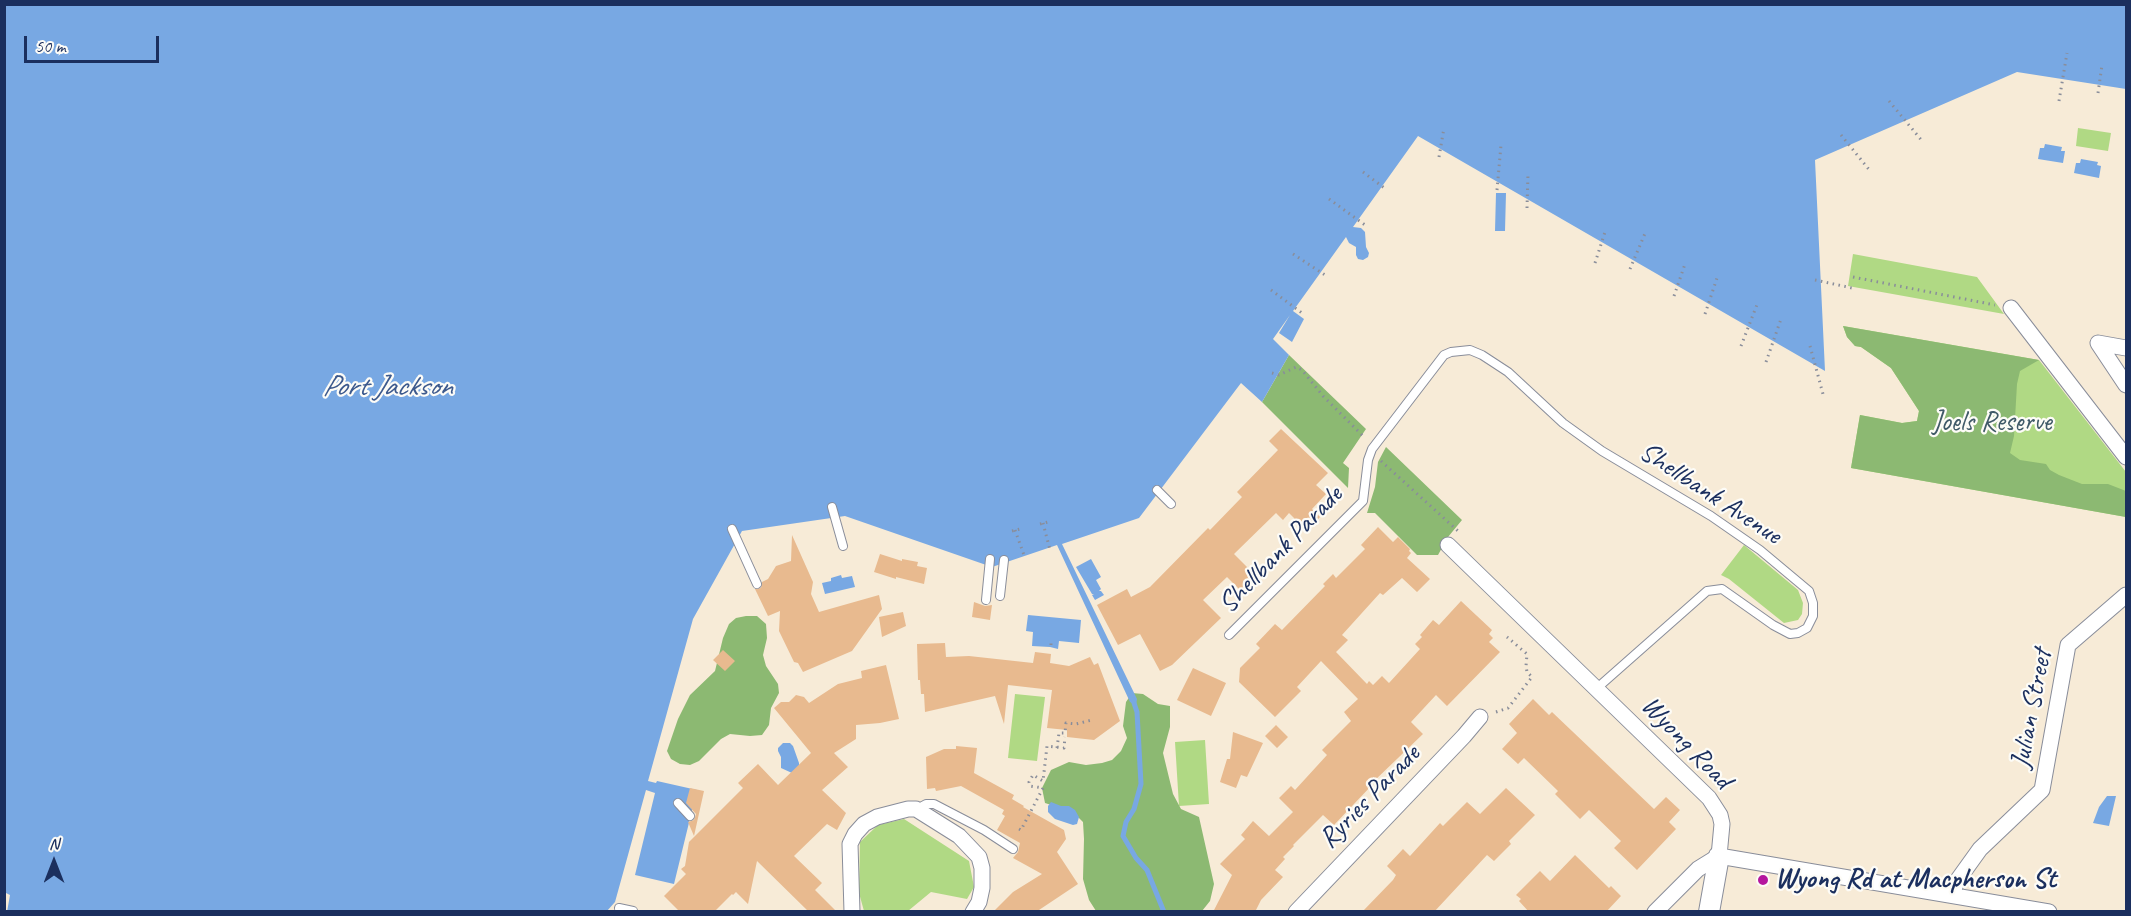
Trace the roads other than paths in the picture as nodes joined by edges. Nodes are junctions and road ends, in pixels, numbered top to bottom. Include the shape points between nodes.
1 (2011, 308) road end
2 (2127, 348) edge
3 (2127, 384) edge
4 (2127, 457) edge
5 (1368, 460) joint
6 (1157, 490) dead end
7 (1171, 504) dead end
8 (832, 507) dead end
9 (732, 529) dead end
10 (1448, 545) dead end
11 (843, 546) dead end
12 (990, 559) dead end
13 (1004, 560) dead end
14 (757, 584) dead end
15 (2127, 595) edge
16 (1000, 596) dead end
17 (986, 600) dead end
18 (1229, 635) dead end
19 (1596, 689) junction
20 (1480, 717) road end
21 (678, 803) dead end
22 (916, 809) junction
23 (690, 816) dead end
24 (1013, 849) dead end
25 (1719, 856) junction
26 (1952, 895) junction
27 (619, 908) dead end
28 (633, 911) edge
29 (852, 912) edge
30 (973, 912) edge
31 (1296, 912) edge
32 (1654, 912) edge
33 (1709, 912) edge
34 (2049, 912) edge

1 - 4 street
2 - 3 street via 2098,342
5 - 18 lane, Shellbank Parade via 1363,501
5 - 19 lane, Shellbank Avenue via 1375,444 1444,354 1470,350 1509,372 1563,423 1721,523 1809,591 1813,616 1807,628 1790,634 1722,589 1707,591
6 - 7 lane
8 - 11 lane
9 - 14 lane
10 - 19 street, Wyong Road
12 - 17 lane
13 - 16 lane
15 - 26 street, Julian Street via 2068,645 2042,790 1980,849 1957,880
19 - 25 street, Wyong Road via 1709,798 1722,824
20 - 31 street, Ryries Parade
21 - 23 lane
22 - 24 lane via 934,804
22 - 29 street via 877,817 855,834 850,844
22 - 30 street via 959,836 979,857 982,888
25 - 26 street
25 - 32 street via 1698,869
25 - 33 street
26 - 34 street
27 - 28 lane

